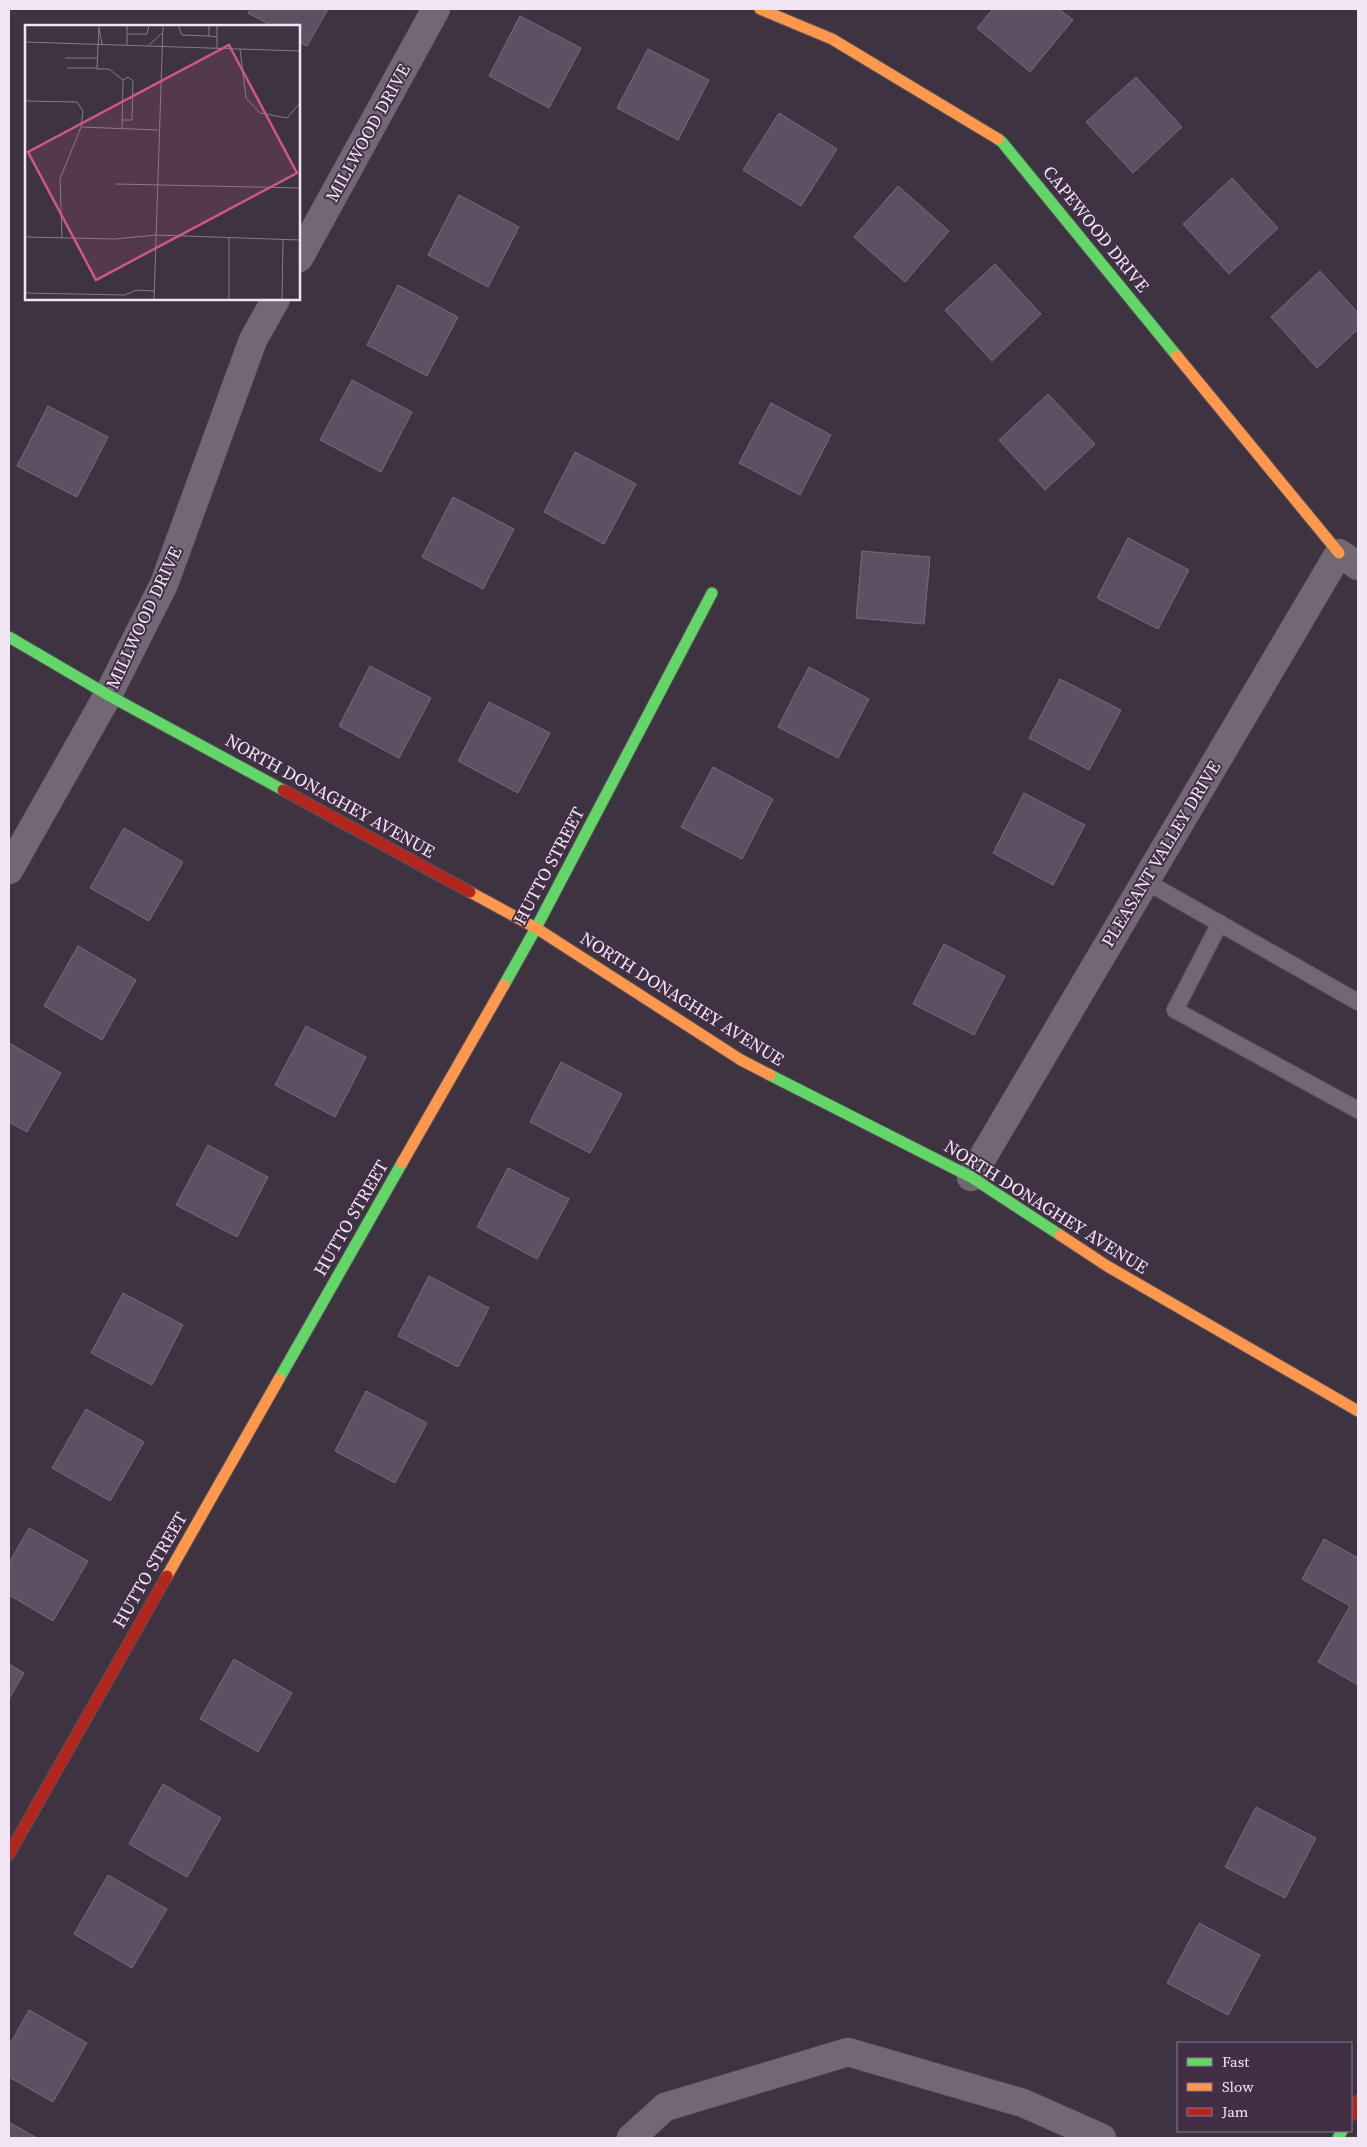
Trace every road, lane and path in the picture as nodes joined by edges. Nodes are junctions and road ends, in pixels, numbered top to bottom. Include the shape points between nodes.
1 (436, 9) edge
2 (760, 9) edge
3 (300, 256) edge
4 (275, 300) edge
5 (1348, 560) edge
6 (712, 593) dead end
7 (9, 637) edge
8 (108, 695) junction
9 (9, 870) edge
10 (1145, 881) junction
11 (1220, 923) junction
12 (536, 928) junction
13 (1358, 1002) edge
14 (1358, 1110) edge
15 (971, 1177) junction
16 (1358, 1411) edge
17 (9, 1854) edge
18 (1358, 2101) edge
19 (1352, 2113) edge
20 (631, 2138) edge
21 (1102, 2138) edge

1 - 3 street, MILLWOOD DRIVE
2 - 5 street, CAPEWOOD DRIVE via 832,39 1002,142
4 - 8 street, MILLWOOD DRIVE via 253,340 164,584
5 - 10 street, PLEASANT VALLEY DRIVE
6 - 12 street, HUTTO STREET
7 - 8 street, NORTH DONAGHEY AVENUE
8 - 9 street, MILLWOOD DRIVE
8 - 12 street, NORTH DONAGHEY AVENUE
10 - 11 lane
10 - 15 street, PLEASANT VALLEY DRIVE
11 - 13 lane
11 - 14 lane via 1175,1010
12 - 15 street, NORTH DONAGHEY AVENUE via 741,1060
12 - 17 street, HUTTO STREET
15 - 16 street, NORTH DONAGHEY AVENUE via 1107,1266
18 - 19 street
20 - 21 street via 665,2106 848,2052 1024,2103

